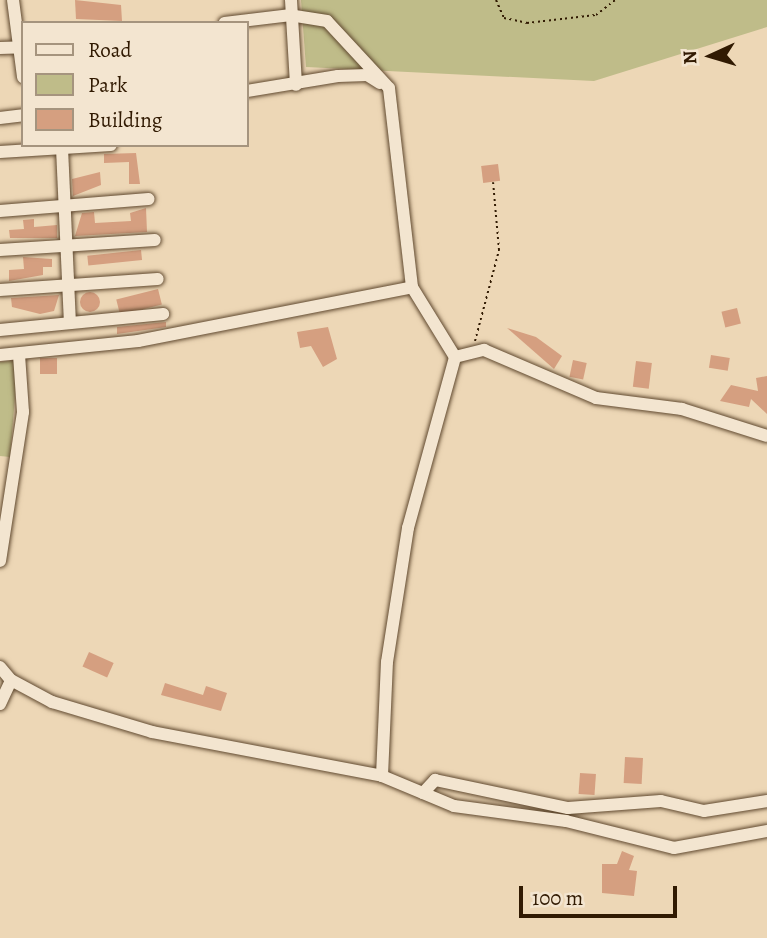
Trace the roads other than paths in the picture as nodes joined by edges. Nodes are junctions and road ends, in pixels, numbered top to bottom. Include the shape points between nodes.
1 (13, 0) edge
2 (291, 0) edge
3 (291, 15) junction
4 (241, 21) edge
5 (21, 47) edge
6 (0, 48) edge
7 (296, 85) junction
8 (389, 88) junction
9 (248, 91) edge
10 (21, 115) edge
11 (0, 118) edge
12 (78, 147) edge
13 (62, 148) junction
14 (0, 152) edge
15 (149, 200) dead end
16 (64, 207) junction
17 (0, 211) edge
18 (155, 240) dead end
19 (66, 246) junction
20 (0, 250) edge
21 (158, 279) dead end
22 (68, 286) junction
23 (412, 287) junction
24 (0, 290) edge
25 (163, 314) dead end
26 (70, 323) junction
27 (0, 330) edge
28 (0, 355) edge
29 (19, 355) junction
30 (455, 357) junction
31 (767, 436) edge
32 (0, 561) edge
33 (0, 667) edge
34 (11, 680) junction
35 (0, 704) edge
36 (382, 776) junction
37 (423, 793) junction
38 (767, 801) edge
39 (767, 831) edge

1 - 5 street
2 - 3 street
3 - 4 street
3 - 7 street
3 - 8 street via 327,21
5 - 6 street
7 - 8 street via 367,75
7 - 9 street
8 - 23 street
10 - 11 street
12 - 13 street
13 - 14 street
13 - 16 street
15 - 16 street
16 - 17 street
16 - 19 street
18 - 19 street
19 - 20 street
19 - 22 street
21 - 22 street
22 - 24 street
22 - 26 street
23 - 29 street via 138,341
23 - 30 street
25 - 26 street
26 - 27 street
28 - 29 street
29 - 32 street via 23,412
30 - 31 street via 484,350 596,398 682,408
30 - 36 street via 408,528 387,662
33 - 34 street
34 - 35 street
34 - 36 street via 52,702 152,732
36 - 37 street
37 - 38 street via 435,780 568,807 661,801 704,811
37 - 39 street via 454,806 566,821 674,848

